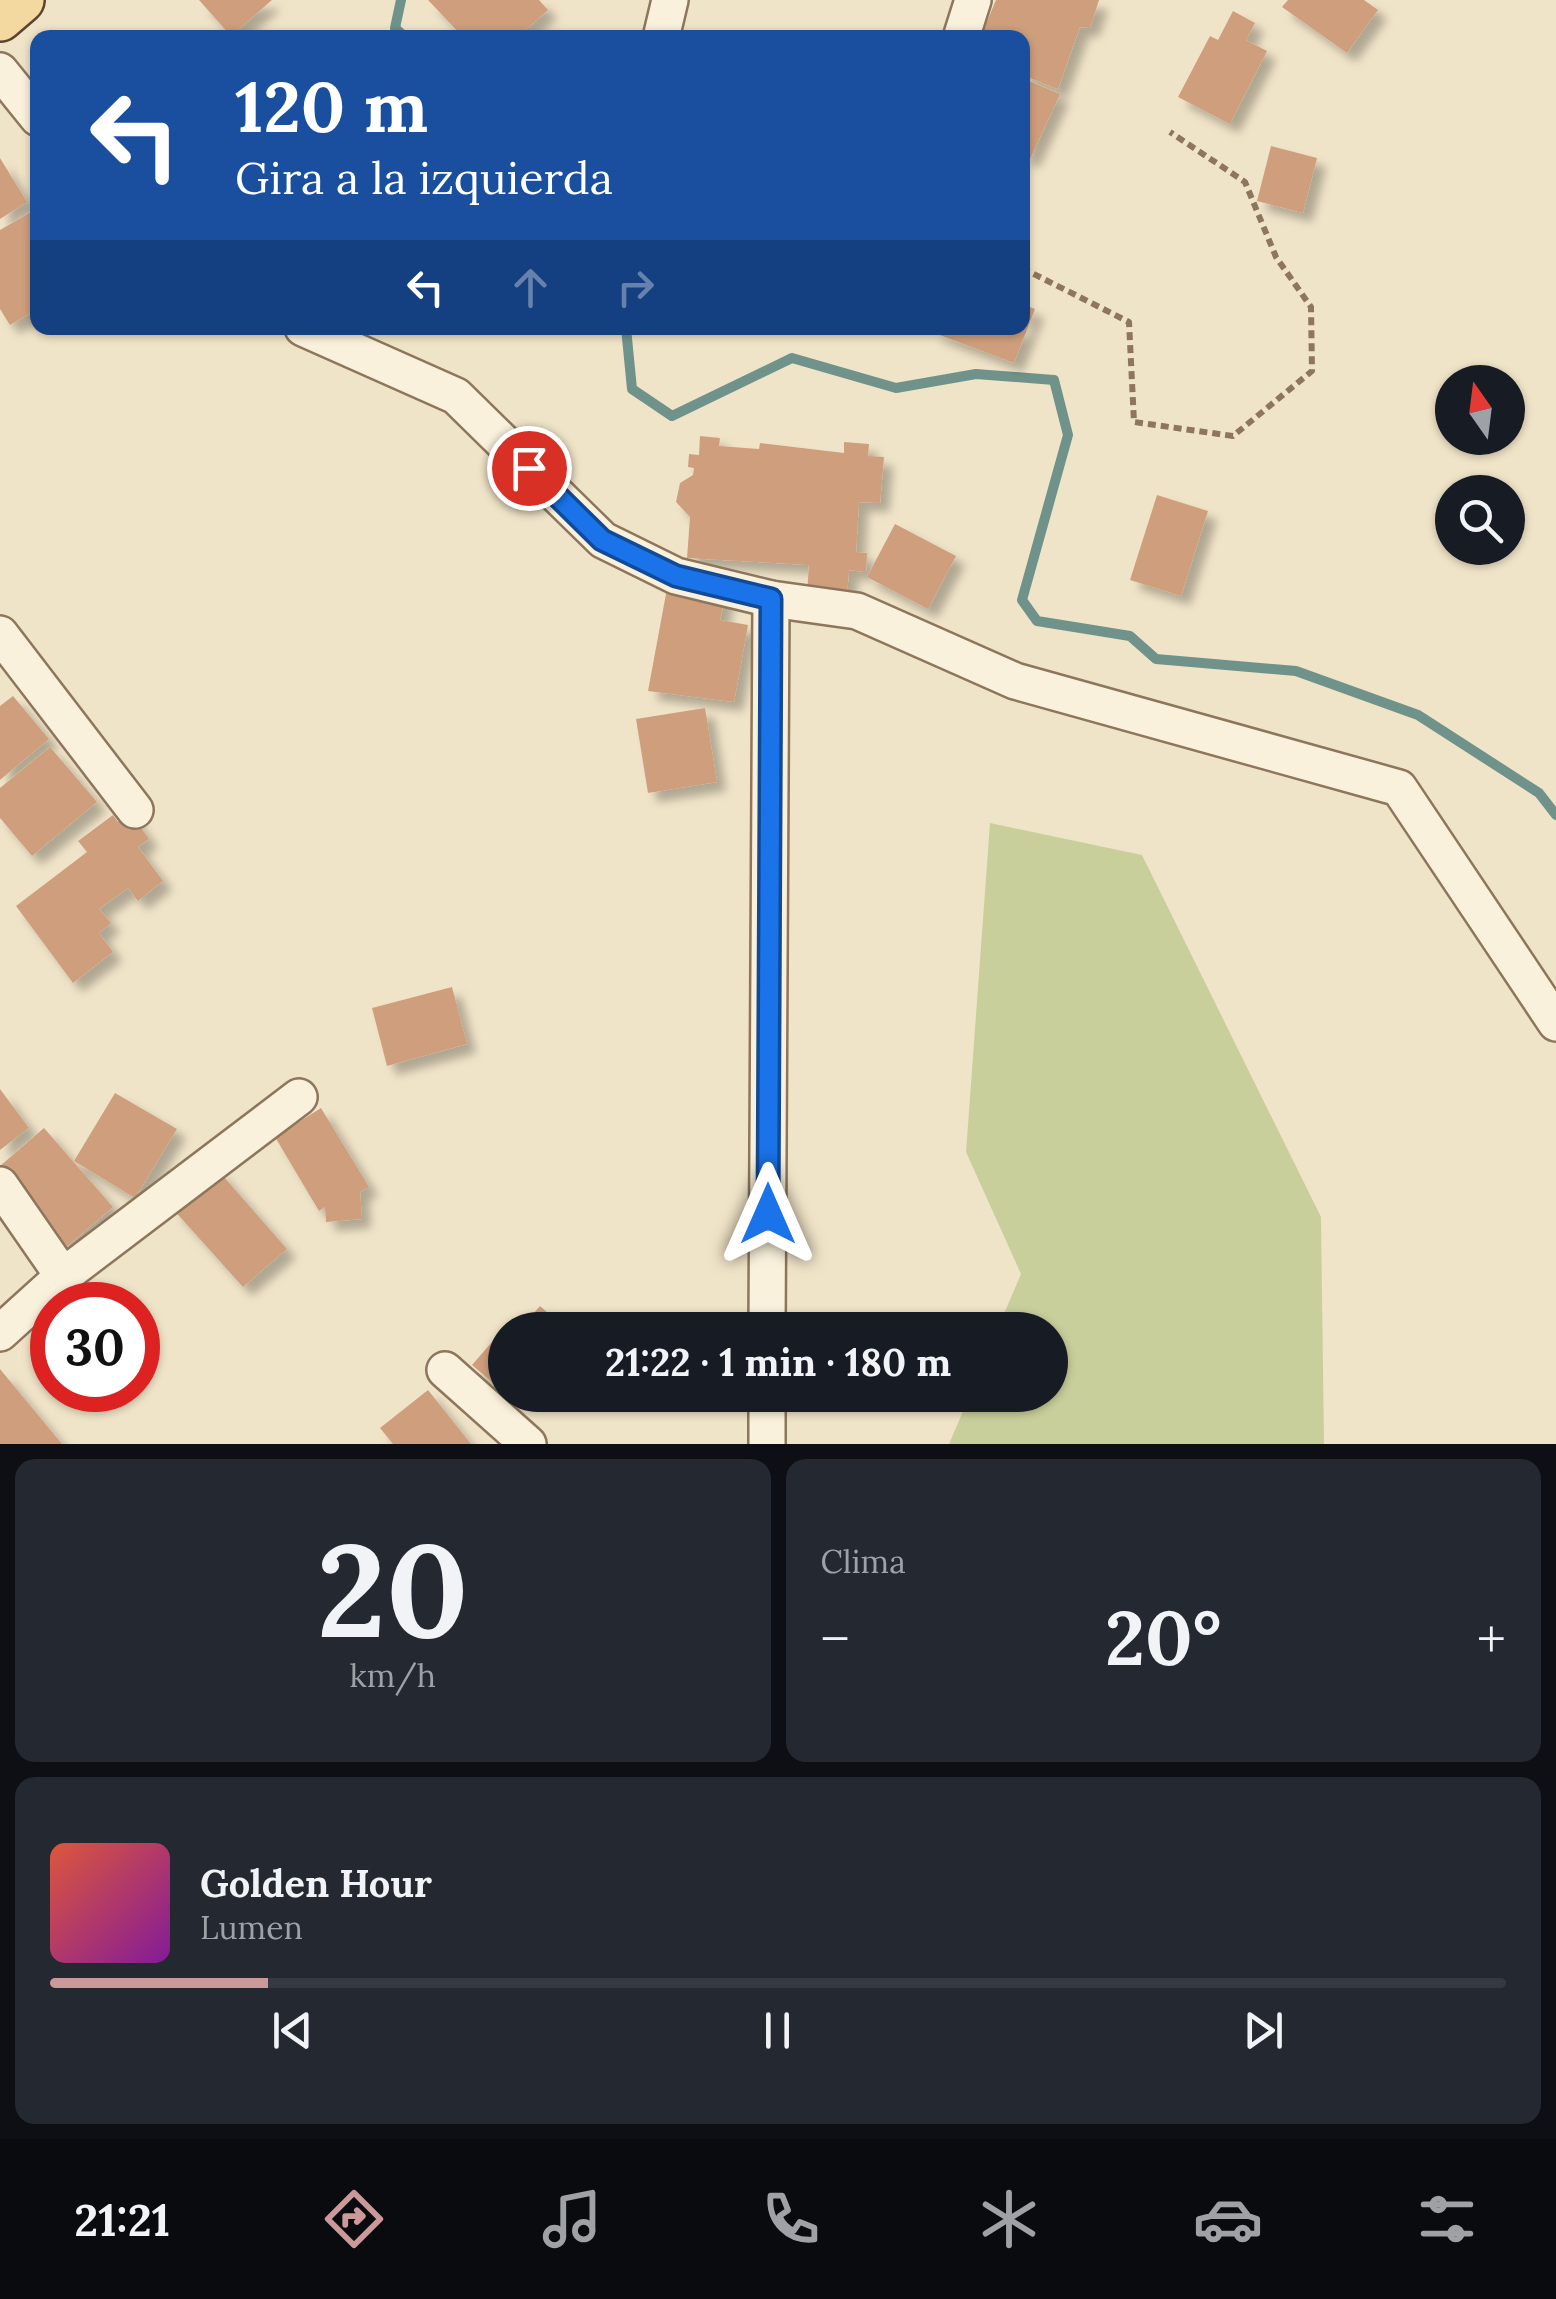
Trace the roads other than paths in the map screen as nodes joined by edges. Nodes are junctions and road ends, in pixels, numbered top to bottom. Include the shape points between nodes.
1 (21, 0) edge
2 (670, 0) edge
3 (974, 0) edge
4 (0, 18) edge
5 (663, 30) edge
6 (965, 30) edge
7 (0, 71) edge
8 (30, 108) edge
9 (319, 335) edge
10 (771, 599) junction
11 (0, 634) edge
12 (135, 810) dead end
13 (1556, 1023) edge
14 (299, 1097) dead end
15 (0, 1184) edge
16 (63, 1276) junction
17 (767, 1312) edge
18 (0, 1334) edge
19 (445, 1370) dead end
20 (767, 1412) edge
21 (528, 1444) edge
22 (767, 1444) edge

1 - 4 main road
2 - 5 street
3 - 6 street
7 - 8 street
9 - 10 street via 456,396 602,540 676,576
10 - 13 street via 857,611 1015,681 1399,788
10 - 17 street
11 - 12 street
14 - 16 street
15 - 16 street
16 - 18 street
19 - 21 street
20 - 22 street

